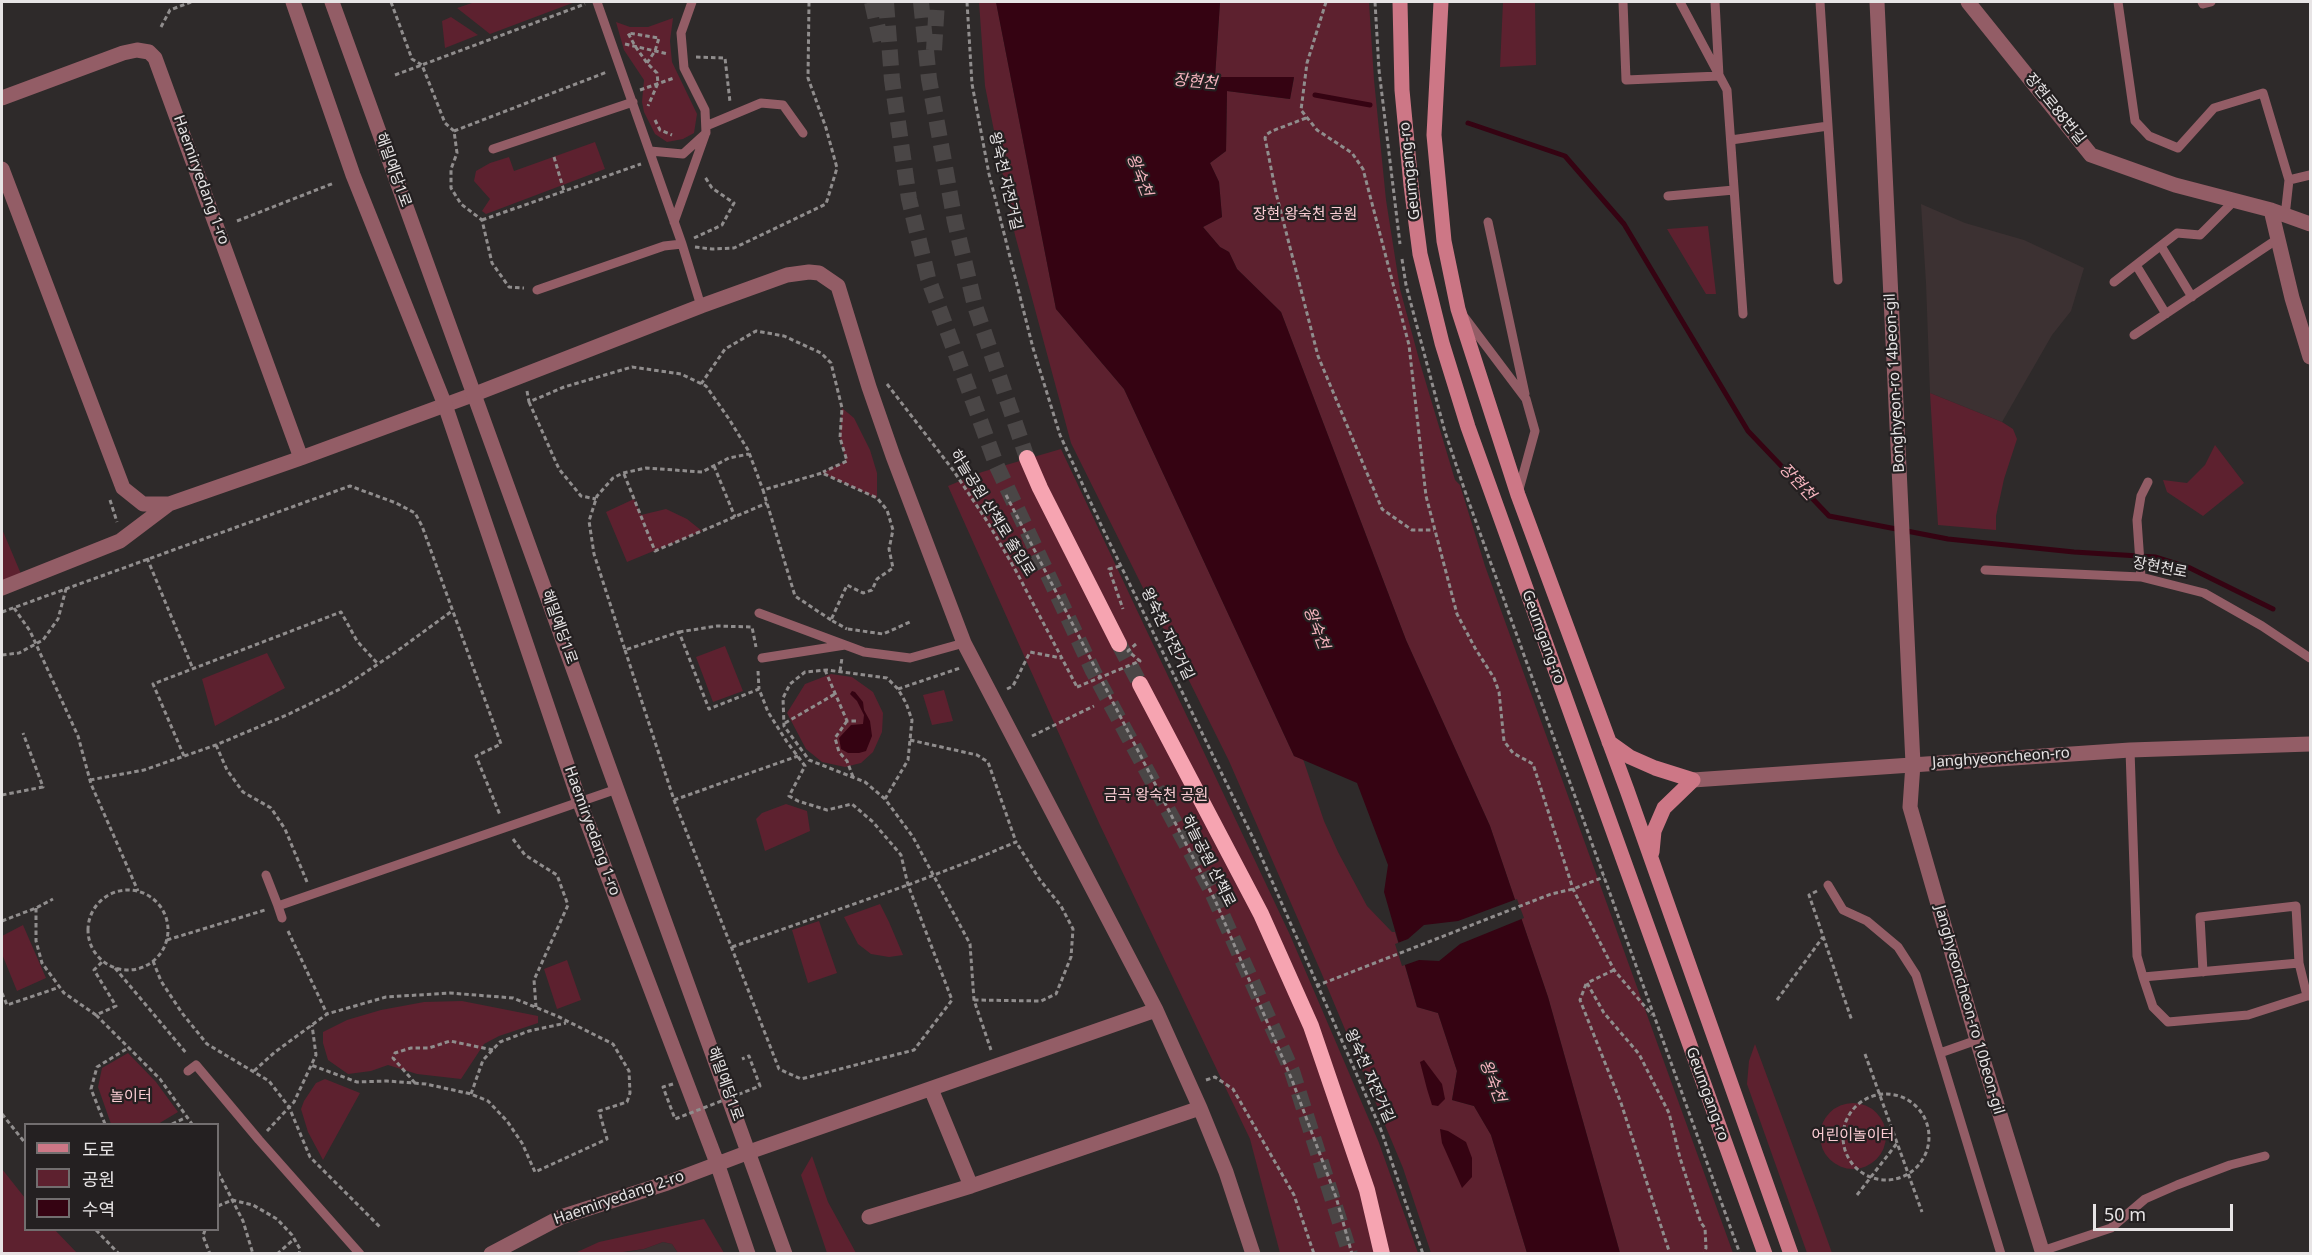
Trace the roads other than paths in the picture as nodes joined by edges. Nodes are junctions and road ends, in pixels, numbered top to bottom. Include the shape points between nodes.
1 (293, 2) edge
2 (332, 2) edge
3 (597, 2) edge
4 (692, 2) edge
5 (1400, 2) edge
6 (1441, 2) edge
7 (1623, 2) edge
8 (1680, 2) edge
9 (1715, 2) edge
10 (1820, 2) edge
11 (1877, 2) edge
12 (1968, 2) edge
13 (2118, 2) edge
14 (2202, 2) edge
15 (2211, 2) edge
16 (1719, 76) junction
17 (2, 98) edge
18 (631, 98) junction
19 (1828, 126) junction
20 (706, 130) junction
21 (803, 133) dead end
22 (1731, 140) junction
23 (493, 149) dead end
24 (651, 155) junction
25 (2, 169) edge
26 (2310, 176) edge
27 (2289, 180) junction
28 (1734, 190) junction
29 (1668, 196) dead end
30 (2234, 201) junction
31 (2278, 213) junction
32 (674, 222) junction
33 (1488, 222) dead end
34 (2310, 224) edge
35 (2279, 238) junction
36 (682, 244) junction
37 (2161, 246) junction
38 (2136, 265) junction
39 (1838, 280) dead end
40 (2114, 282) dead end
41 (537, 290) road end
42 (2192, 297) junction
43 (700, 306) junction
44 (1458, 309) junction
45 (1743, 314) dead end
46 (2166, 314) junction
47 (2134, 335) dead end
48 (2310, 357) edge
49 (474, 394) junction
50 (1526, 399) junction
51 (444, 405) junction
52 (301, 458) junction
53 (1027, 458) tunnel mouth
54 (2148, 482) dead end
55 (1518, 495) junction
56 (169, 504) junction
57 (1985, 570) dead end
58 (2141, 577) junction
59 (2, 588) edge
60 (759, 613) dead end
61 (964, 643) junction
62 (1119, 644) tunnel mouth
63 (845, 645) junction
64 (759, 655) road end
65 (2310, 658) edge
66 (1140, 684) tunnel mouth
67 (1609, 742) junction
68 (2310, 744) edge
69 (2130, 750) junction
70 (1913, 764) junction
71 (1693, 780) junction
72 (617, 789) junction
73 (580, 803) junction
74 (1652, 858) junction
75 (266, 875) dead end
76 (1828, 885) road end
77 (278, 906) junction
78 (282, 918) road end
79 (2299, 963) junction
80 (2203, 972) junction
81 (2143, 977) junction
82 (2309, 996) edge
83 (1156, 1010) junction
84 (1977, 1040) junction
85 (1940, 1053) junction
86 (188, 1071) dead end
87 (931, 1089) junction
88 (1200, 1108) junction
89 (749, 1152) junction
90 (2265, 1156) dead end
91 (717, 1163) junction
92 (970, 1186) junction
93 (869, 1217) dead end
94 (2042, 1252) edge
95 (360, 1254) edge
96 (491, 1254) edge
97 (748, 1254) edge
98 (785, 1254) edge
99 (1252, 1254) edge
100 (1382, 1254) edge
101 (1765, 1254) edge
102 (1791, 1254) edge
103 (2001, 1254) edge

1 - 51 street, Haemiryedang 1-ro via 353,176
2 - 49 street, 해밀예당1로
3 - 18 lane
4 - 20 lane via 681,33 683,57 705,110
5 - 101 main road, Geumgang-ro via 1401,90 1410,185 1420,254 1442,343 1467,427
6 - 44 main road, Geumgang-ro via 1434,135 1444,241
7 - 16 lane via 1626,80
8 - 16 lane
9 - 16 lane
10 - 19 lane
11 - 70 street, Bonghyeon-ro 14beon-gil
12 - 30 street, 장현로88번길 via 2091,155
13 - 27 lane via 2135,121 2149,136 2178,148 2214,108 2263,93
14 - 15 lane
16 - 22 lane via 1727,90
17 - 52 street, Haemiryedang 1-ro via 123,52 149,52 155,58
18 - 23 lane
18 - 24 lane
19 - 22 lane
19 - 39 lane
20 - 21 lane via 761,103 783,105
20 - 24 lane via 682,154
20 - 32 lane
22 - 28 lane
24 - 32 lane
25 - 56 street via 123,488 143,504
26 - 27 lane
27 - 31 lane
28 - 29 lane
28 - 45 lane
30 - 31 street, 장현로88번길
30 - 37 lane via 2200,235 2178,233
31 - 34 street, 장현로88번길
31 - 35 street
32 - 36 lane
33 - 50 lane
35 - 42 lane
35 - 48 street
36 - 41 lane via 664,246
36 - 43 lane
37 - 38 lane
37 - 42 lane
38 - 40 lane
38 - 46 lane
42 - 46 lane
43 - 49 street
43 - 61 street via 788,275 819,273 838,286 869,387
44 - 50 lane
44 - 55 main road, Geumgang-ro
46 - 47 lane
49 - 51 street
49 - 72 street, 해밀예당1로
50 - 55 lane via 1536,431
51 - 52 street
51 - 73 street, Haemiryedang 1-ro
52 - 56 street
53 - 62 highway
54 - 58 lane via 2137,520
55 - 67 main road, Geumgang-ro
56 - 59 street via 120,541
57 - 58 lane, 장현천로
58 - 65 lane, 장현천로 via 2204,593
60 - 63 lane
61 - 63 lane via 910,658 864,652
61 - 83 street
63 - 64 lane
66 - 100 highway via 1262,914 1311,1026 1367,1190
67 - 71 main road via 1630,757
67 - 74 main road, Geumgang-ro
68 - 69 street, Janghyeoncheon-ro
69 - 70 street, Janghyeoncheon-ro
69 - 81 lane via 2138,956
70 - 71 street, Janghyeoncheon-ro
70 - 84 street, Janghyeoncheon-ro 10beon-gil via 1910,807
71 - 74 main road via 1664,808 1654,831
72 - 73 lane
72 - 89 street, 해밀예당1로
73 - 77 lane
73 - 91 street, Haemiryedang 1-ro
74 - 102 main road, Geumgang-ro
75 - 77 lane
76 - 85 lane via 1843,910 1867,921 1898,947 1916,975
77 - 78 lane
79 - 80 lane
79 - 80 lane via 2296,906 2200,917
79 - 82 lane
80 - 81 lane
81 - 82 lane via 2153,1007 2168,1022 2248,1015
83 - 87 street, Haemiryedang 2-ro
83 - 88 street
84 - 85 lane
84 - 94 street, Janghyeoncheon-ro 10beon-gil
85 - 103 lane
86 - 95 lane via 196,1065
87 - 89 street, Haemiryedang 2-ro
87 - 92 street
88 - 92 street
88 - 99 street via 1226,1172
89 - 91 street, Haemiryedang 2-ro
89 - 98 street, 해밀예당1로
90 - 94 lane via 2177,1185 2145,1199 2111,1228
91 - 96 street, Haemiryedang 2-ro via 561,1217
91 - 97 street, Haemiryedang 1-ro
92 - 93 street

